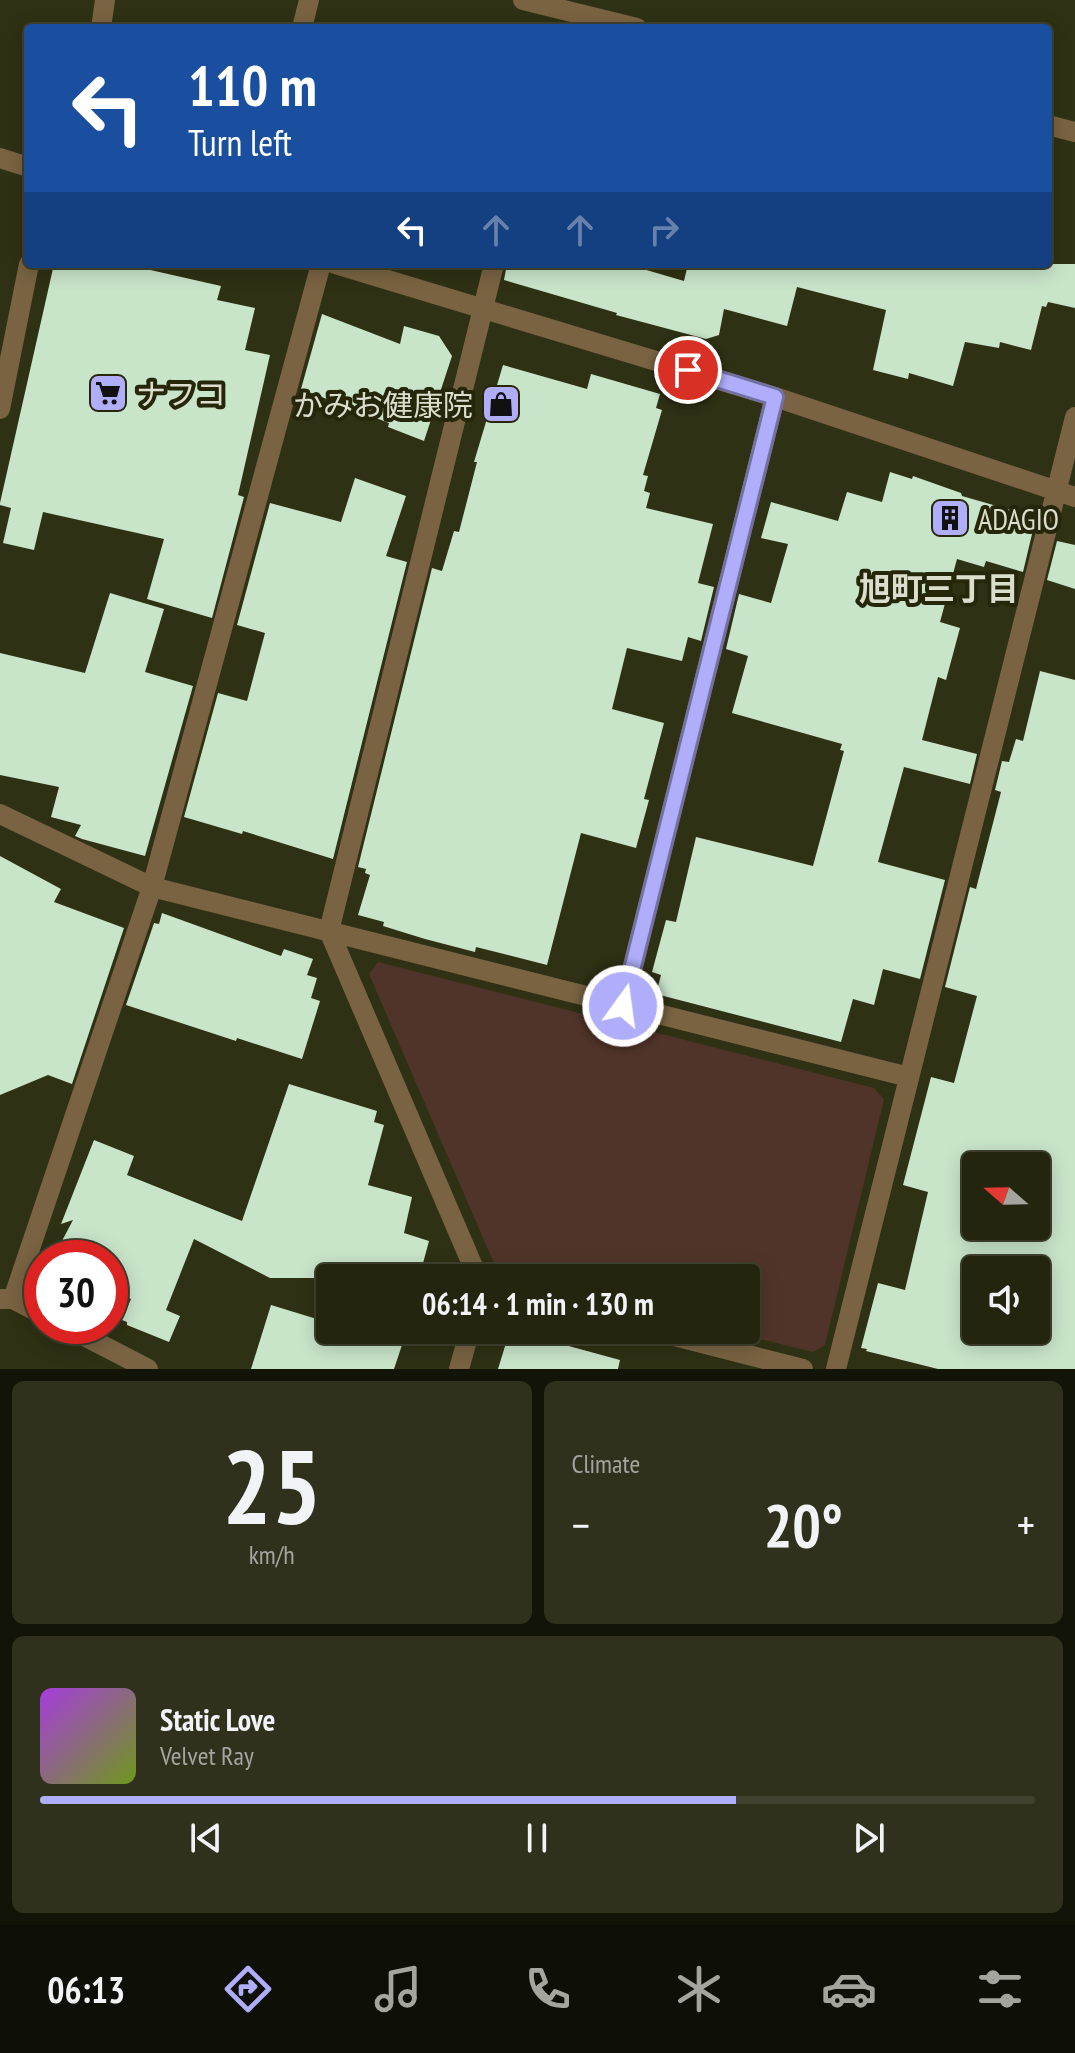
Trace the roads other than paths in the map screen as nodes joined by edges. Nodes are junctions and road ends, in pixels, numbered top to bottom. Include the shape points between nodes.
1 (105, 0) edge
2 (309, 0) edge
3 (523, 0) edge
4 (556, 12) edge
5 (102, 24) edge
6 (303, 24) edge
7 (617, 24) edge
8 (1052, 126) edge
9 (1075, 132) edge
10 (0, 158) edge
11 (24, 166) edge
12 (28, 268) edge
13 (320, 268) edge
14 (348, 268) edge
15 (493, 268) edge
16 (484, 309) junction
17 (775, 397) junction
18 (0, 409) edge
19 (1075, 417) edge
20 (1066, 494) edge
21 (0, 814) edge
22 (152, 887) junction
23 (329, 931) junction
24 (623, 1006) junction
25 (909, 1077) junction
26 (472, 1264) edge
27 (7, 1299) edge
28 (100, 1344) edge
29 (466, 1344) edge
30 (706, 1344) edge
31 (148, 1369) edge
32 (459, 1369) edge
33 (803, 1369) edge
34 (836, 1369) edge

1 - 5 street
2 - 6 street
3 - 4 street
4 - 7 street
8 - 9 street
10 - 11 street
12 - 18 street
13 - 22 street
14 - 16 street
15 - 16 street
16 - 17 street
16 - 23 street
17 - 20 street
17 - 24 street
19 - 20 street
20 - 25 street
21 - 22 street
22 - 23 street
22 - 27 street
23 - 24 street
23 - 26 street
24 - 25 street
25 - 34 street
28 - 31 street
29 - 32 street
30 - 33 street

